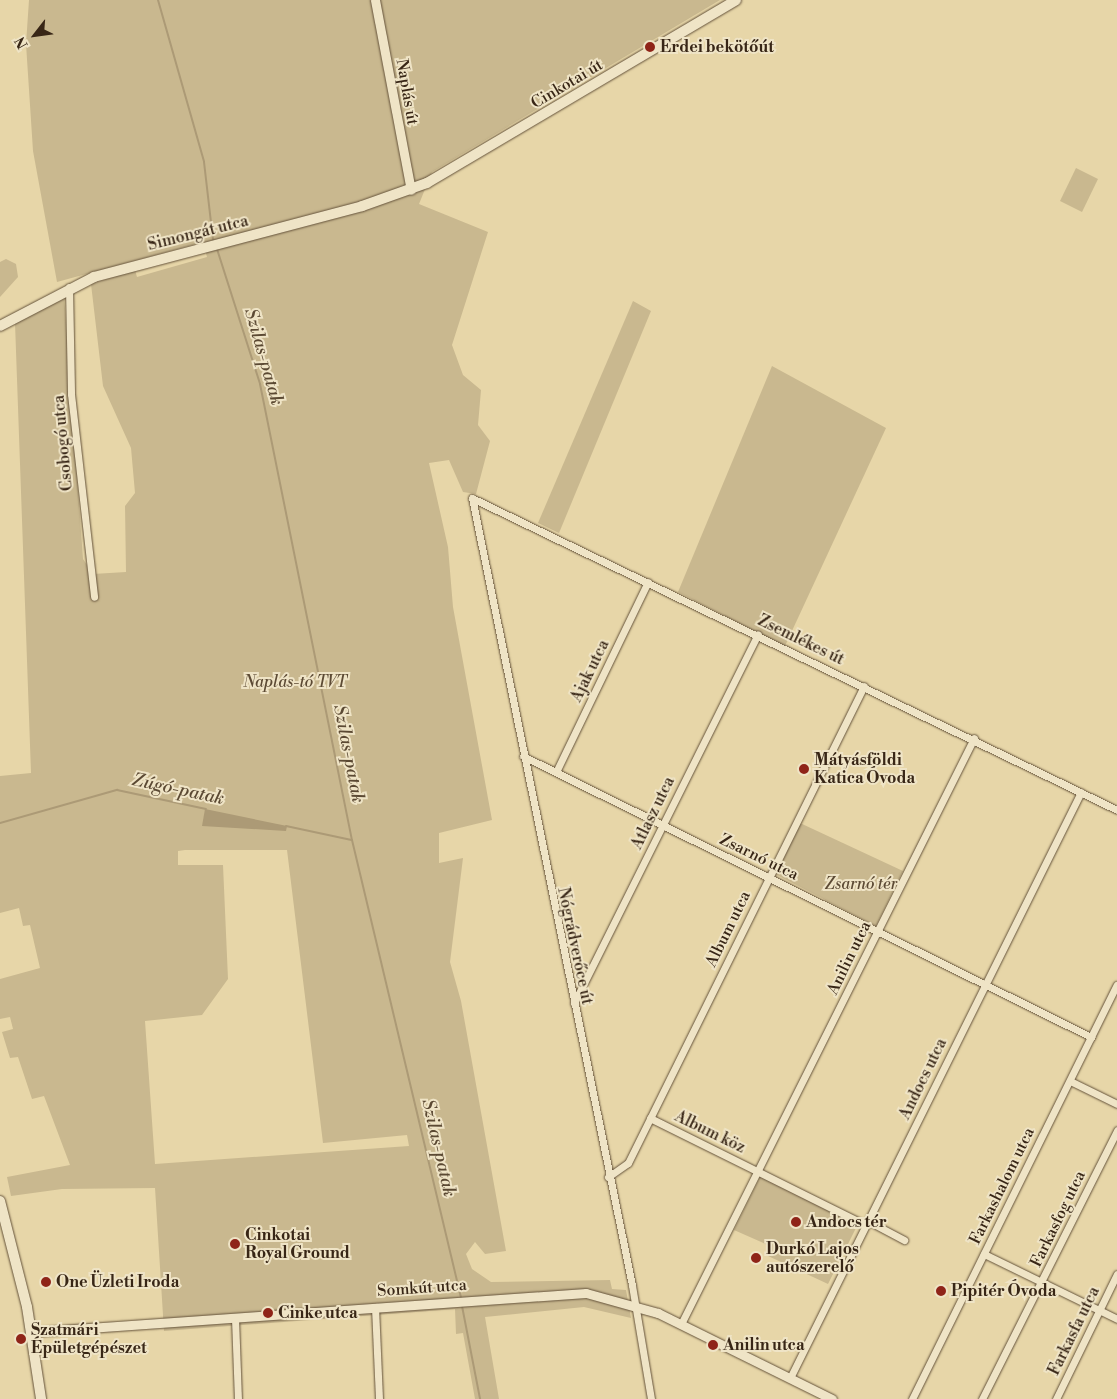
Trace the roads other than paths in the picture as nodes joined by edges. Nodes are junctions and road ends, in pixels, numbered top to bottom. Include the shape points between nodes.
1 (375, 0) edge
2 (736, 0) edge
3 (411, 190) junction
4 (69, 287) junction
5 (0, 326) edge
6 (472, 498) joint
7 (648, 582) junction
8 (94, 596) dead end
9 (758, 634) junction
10 (864, 686) junction
11 (974, 738) junction
12 (523, 756) junction
13 (556, 772) junction
14 (1081, 792) junction
15 (1117, 810) edge
16 (663, 825) junction
17 (769, 877) junction
18 (878, 931) junction
19 (985, 985) junction
20 (1117, 986) edge
21 (574, 1004) junction
22 (1091, 1037) junction
23 (1070, 1080) junction
24 (1117, 1104) edge
25 (650, 1118) junction
26 (1117, 1130) edge
27 (759, 1171) junction
28 (608, 1176) junction
29 (0, 1201) edge
30 (867, 1223) junction
31 (904, 1240) dead end
32 (984, 1254) junction
33 (1117, 1274) edge
34 (1042, 1282) junction
35 (634, 1303) junction
36 (376, 1307) junction
37 (1099, 1310) junction
38 (235, 1318) junction
39 (1117, 1319) edge
40 (681, 1324) junction
41 (32, 1332) junction
42 (790, 1378) junction
43 (41, 1399) edge
44 (238, 1399) edge
45 (380, 1399) edge
46 (651, 1399) edge
47 (832, 1399) edge
48 (912, 1399) edge
49 (982, 1399) edge
50 (1056, 1399) edge

1 - 3 street, Naplás út
2 - 3 main road, Cinkotai út via 478,155
3 - 4 main road, Simongát utca
4 - 5 main road, Simongát utca
4 - 8 street, Csobogó utca via 71,394
6 - 7 street, Zsemlékes út
6 - 12 street, Nógrádverőce út
7 - 9 street, Zsemlékes út
7 - 13 street, Ajak utca
9 - 10 street, Zsemlékes út
9 - 16 street, Atlasz utca
10 - 11 street, Zsemlékes út
10 - 17 street, Album utca
11 - 14 street, Zsemlékes út
11 - 18 street, Anilin utca
12 - 13 street, Zsarnó utca
12 - 21 street, Nógrádverőce út
13 - 16 street, Zsarnó utca
14 - 15 street, Zsemlékes út
14 - 19 street, Andocs utca
16 - 17 street, Zsarnó utca
16 - 21 street, Atlasz utca
17 - 18 street, Zsarnó utca
17 - 25 street, Album utca
18 - 19 street, Zsarnó utca
18 - 27 street, Anilin utca
19 - 22 street, Zsarnó utca
19 - 30 street, Andocs utca
20 - 22 street, Farkashalom utca
21 - 28 street, Nógrádverőce út
22 - 23 street, Farkashalom utca
23 - 24 street
23 - 32 street, Farkashalom utca
25 - 27 street, Album köz
25 - 28 street, Album utca via 624,1168
26 - 34 street, Farkasfog utca
27 - 30 street
27 - 40 street, Anilin utca
28 - 35 street, Nógrádverőce út
29 - 41 main road
30 - 31 street
30 - 42 street, Andocs utca
32 - 34 street
32 - 48 street, Farkashalom utca
33 - 37 street, Farkasfa utca
34 - 37 street
34 - 49 street, Farkasfog utca
35 - 36 street, Somkút utca via 586,1293
35 - 40 street, Somkút utca
35 - 46 street, Nógrádverőce út
36 - 38 street, Somkút utca
36 - 45 street
37 - 39 street
37 - 50 street, Farkasfa utca
38 - 41 street, Somkút utca
38 - 44 street
40 - 42 street, Somkút utca
41 - 43 main road
42 - 47 street, Somkút utca

